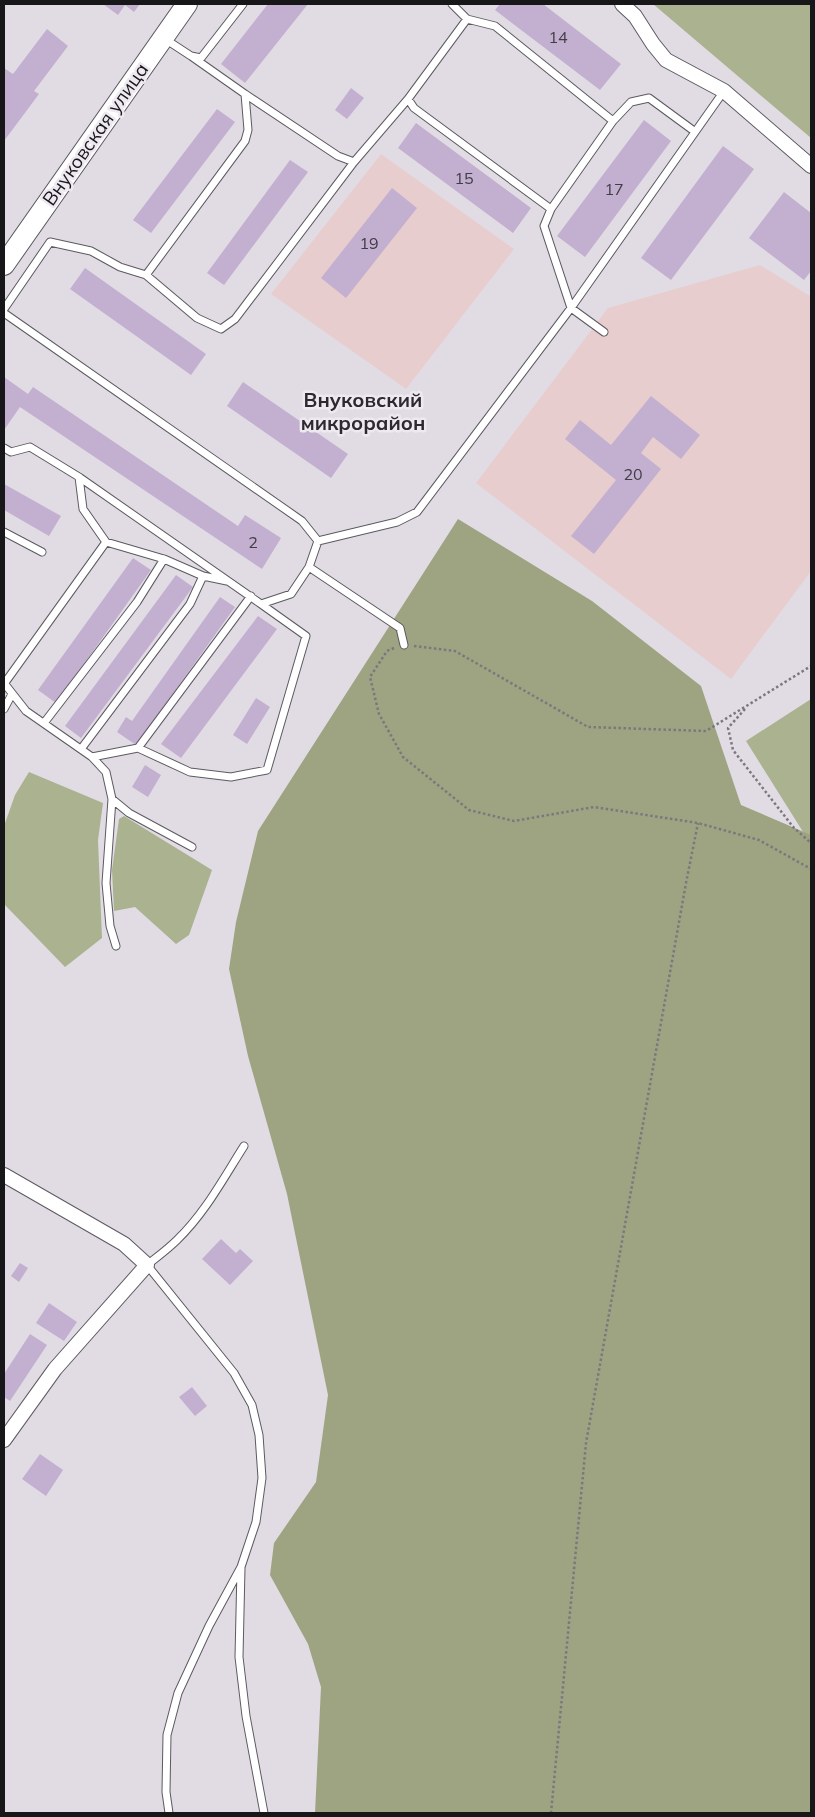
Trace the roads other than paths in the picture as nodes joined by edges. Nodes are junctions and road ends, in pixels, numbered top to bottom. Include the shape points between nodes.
1 (187, 4) edge
2 (243, 4) edge
3 (452, 4) edge
4 (622, 4) edge
5 (467, 19) junction
6 (163, 38) junction
7 (191, 56) junction
8 (724, 91) junction
9 (245, 94) junction
10 (408, 99) junction
11 (613, 121) junction
12 (694, 132) junction
13 (354, 162) junction
14 (811, 166) edge
15 (551, 209) junction
16 (4, 265) edge
17 (146, 275) junction
18 (571, 308) junction
19 (4, 309) edge
20 (4, 314) edge
21 (604, 332) dead end
22 (4, 448) edge
23 (79, 478) junction
24 (4, 532) edge
25 (318, 540) junction
26 (106, 542) junction
27 (42, 552) dead end
28 (164, 559) junction
29 (309, 567) junction
30 (203, 576) junction
31 (232, 582) junction
32 (250, 596) junction
33 (261, 604) junction
34 (404, 645) road end
35 (4, 683) edge
36 (12, 694) junction
37 (4, 709) edge
38 (44, 723) junction
39 (138, 748) junction
40 (81, 749) junction
41 (92, 758) junction
42 (112, 799) junction
43 (192, 847) dead end
44 (116, 946) dead end
45 (244, 1146) dead end
46 (4, 1175) edge
47 (147, 1265) junction
48 (4, 1440) edge
49 (241, 1567) junction
50 (169, 1813) edge
51 (264, 1813) edge

1 - 6 main road, Внуковская улица
2 - 7 lane via 201,58
3 - 5 lane
4 - 8 street via 635,16 666,60
5 - 10 lane
5 - 11 lane via 495,26
6 - 7 lane
6 - 16 main road, Внуковская улица
7 - 9 lane
8 - 12 lane
8 - 14 street
9 - 13 lane via 338,156
9 - 17 lane via 248,130 245,141
10 - 13 lane
10 - 15 lane via 414,108
11 - 12 lane via 631,102 649,98
11 - 15 lane
12 - 18 lane
13 - 17 lane via 235,319 221,329 197,318
15 - 18 lane via 544,226
17 - 19 lane via 120,267 91,251 50,242
18 - 21 lane
18 - 25 lane via 418,512 397,522
20 - 25 lane via 302,521
22 - 23 lane via 11,452 30,446
23 - 26 lane via 83,510
23 - 31 lane
24 - 27 lane
25 - 29 lane
26 - 28 lane
26 - 35 lane
28 - 30 lane
28 - 38 lane via 137,602
29 - 33 lane via 291,594
29 - 34 lane via 400,628
30 - 31 lane
30 - 40 lane via 190,604
31 - 32 lane
32 - 33 lane
32 - 39 lane
33 - 39 lane via 306,636 267,770 231,777 190,772
35 - 36 lane
36 - 37 lane
36 - 38 lane via 26,711
38 - 40 lane
39 - 41 lane
40 - 41 lane
41 - 42 lane via 106,772
42 - 43 lane via 129,813
42 - 44 lane via 106,883 110,926
45 - 47 lane via 194,1222
46 - 47 street via 124,1244
47 - 48 street via 55,1369
47 - 49 lane via 234,1373 252,1405 259,1435 262,1478 256,1522
49 - 50 lane via 178,1693 167,1735
49 - 51 lane via 239,1657

